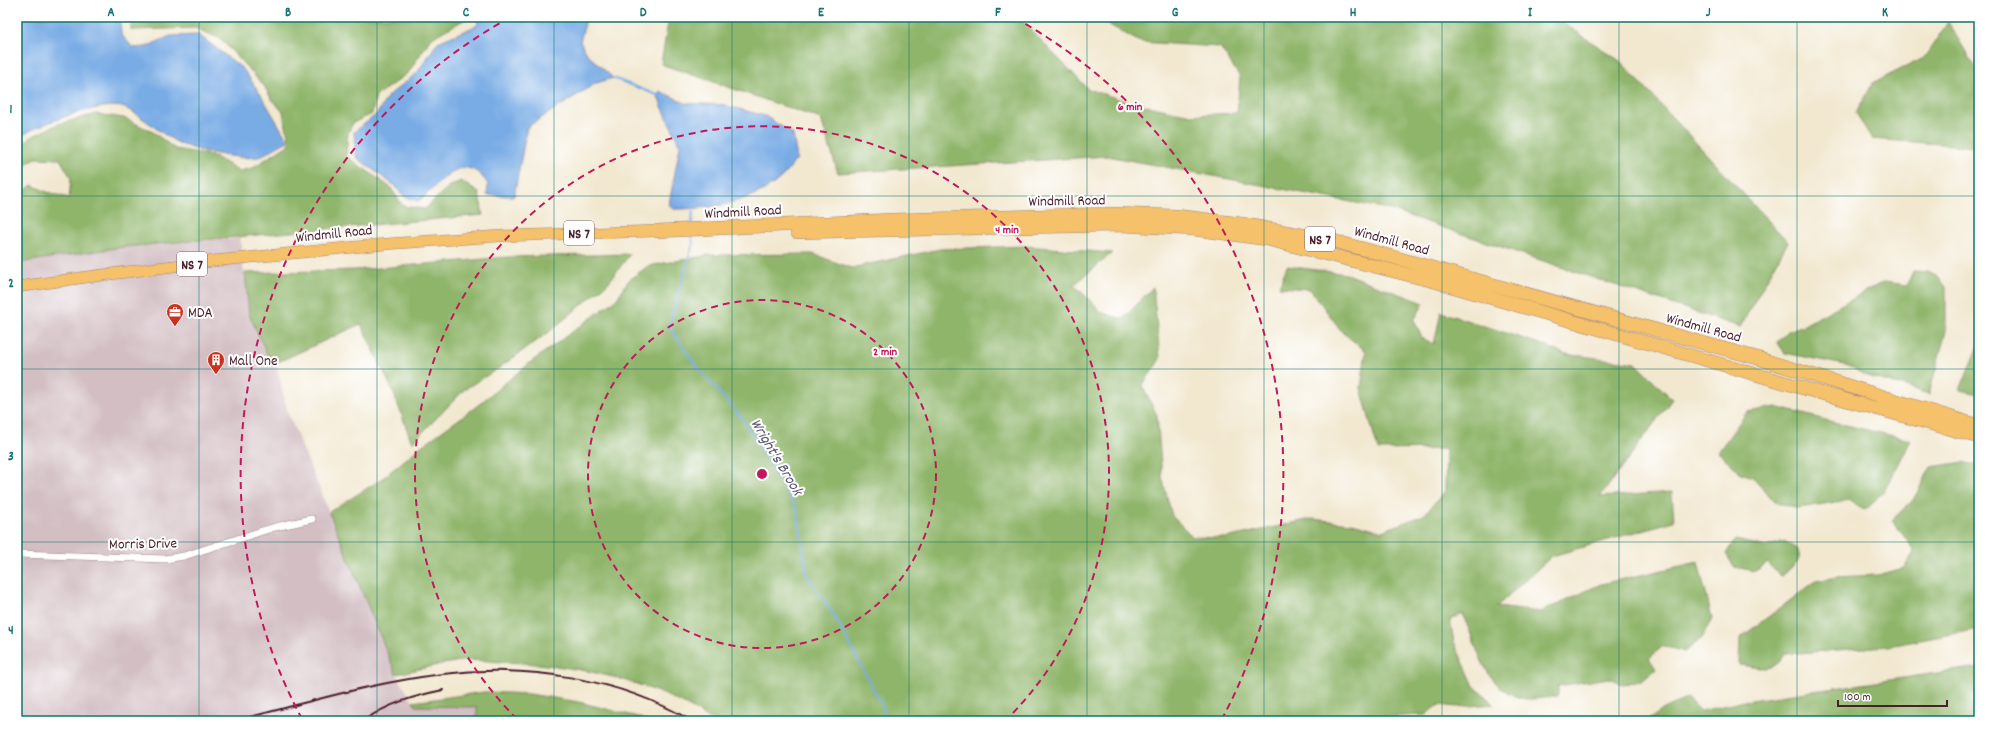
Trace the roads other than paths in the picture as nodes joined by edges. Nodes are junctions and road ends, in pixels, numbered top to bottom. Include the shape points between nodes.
1 (657, 231) joint
2 (17, 288) edge
3 (1930, 417) junction
4 (1979, 426) edge
5 (1979, 436) edge
6 (312, 519) dead end
7 (17, 554) edge

1 - 2 main road, Windmill Road / NS 7 via 500,236 386,244 87,276
1 - 3 highway, Windmill Road / NS 7 via 842,232 1120,225 1193,229 1267,239 1437,282 1810,390
3 - 4 highway, Windmill Road / NS 7
3 - 5 highway, Windmill Road / NS 7
6 - 7 street, Morris Drive via 275,527 184,556 165,559

